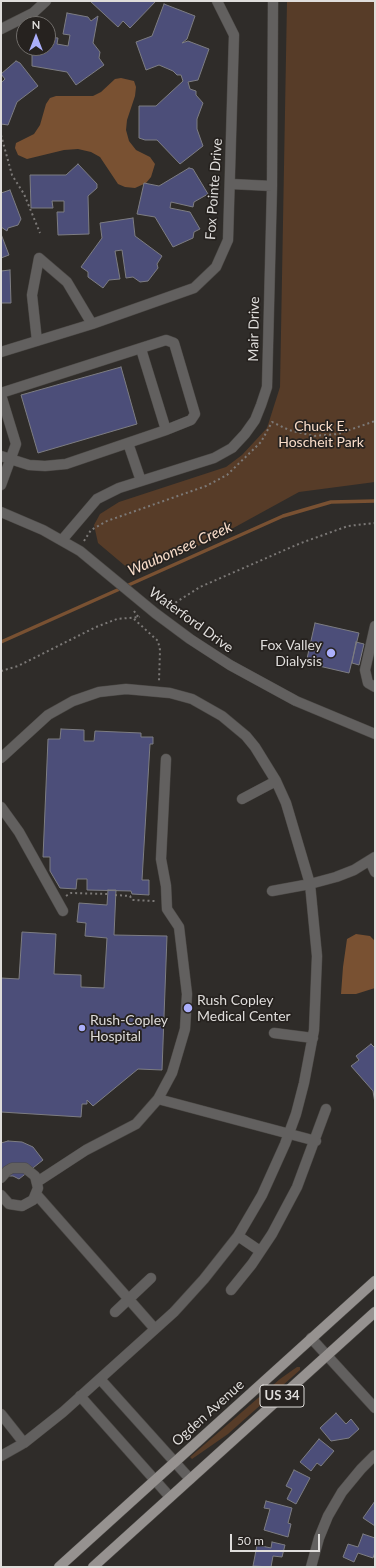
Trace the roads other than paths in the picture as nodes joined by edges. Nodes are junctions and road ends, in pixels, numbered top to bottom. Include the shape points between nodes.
1 (46, 1) edge
2 (217, 1) edge
3 (273, 1) edge
4 (1, 29) edge
5 (230, 184) junction
6 (272, 186) junction
7 (92, 324) junction
8 (37, 340) junction
9 (141, 349) junction
10 (1, 352) edge
11 (1, 394) edge
12 (166, 430) junction
13 (128, 443) junction
14 (1, 456) edge
15 (11, 460) junction
16 (141, 481) junction
17 (1, 485) edge
18 (1, 512) edge
19 (62, 540) junction
20 (375, 626) edge
21 (375, 687) edge
22 (375, 734) edge
23 (1, 758) edge
24 (166, 759) dead end
25 (276, 781) junction
26 (242, 799) dead end
27 (1, 807) edge
28 (373, 859) edge
29 (375, 872) edge
30 (310, 884) junction
31 (272, 891) dead end
32 (64, 911) dead end
33 (274, 1033) dead end
34 (313, 1038) junction
35 (158, 1099) junction
36 (326, 1109) dead end
37 (289, 1134) junction
38 (316, 1141) junction
39 (1, 1178) edge
40 (37, 1182) junction
41 (36, 1194) junction
42 (1, 1196) edge
43 (238, 1236) junction
44 (260, 1251) junction
45 (151, 1278) dead end
46 (375, 1281) edge
47 (231, 1290) dead end
48 (129, 1299) junction
49 (115, 1312) dead end
50 (375, 1312) edge
51 (155, 1329) junction
52 (312, 1338) junction
53 (327, 1356) junction
54 (100, 1379) junction
55 (80, 1396) junction
56 (375, 1408) edge
57 (1, 1414) edge
58 (24, 1443) junction
59 (375, 1455) edge
60 (1, 1456) edge
61 (174, 1462) junction
62 (155, 1480) junction
63 (190, 1480) junction
64 (170, 1497) junction
65 (59, 1567) edge
66 (93, 1567) edge
67 (311, 1567) edge

1 - 4 street via 33,13
2 - 5 street, Fox Pointe Drive via 234,35
3 - 6 street, Mair Drive
5 - 6 street
5 - 7 street, Fox Pointe Drive via 228,240 216,267 194,288
6 - 16 street, Mair Drive via 267,387 255,420 232,448 214,458
7 - 8 street, Fox Pointe Drive
7 - 8 street via 67,282 40,258 32,295
8 - 10 street, Fox Pointe Drive
9 - 11 street
9 - 12 street
9 - 12 street via 166,340 174,343 195,414 191,420
11 - 15 street via 16,444
12 - 13 street
13 - 15 street via 66,464 30,465
13 - 16 street
14 - 15 street
15 - 17 street
16 - 19 street, Mair Drive via 97,499
18 - 19 street, Waterford Drive
19 - 22 street, Waterford Drive via 90,559 190,639 230,666 296,701
20 - 21 street via 365,670 368,683
23 - 25 street via 48,715 73,701 99,692 149,690 192,700 222,716 246,736
24 - 35 street via 161,859 167,909 179,926 187,994 185,1029 172,1073
25 - 26 street
25 - 30 street via 294,826
27 - 32 street via 20,832
28 - 29 street
28 - 30 street via 336,877
30 - 31 street
30 - 34 street via 317,956
33 - 34 street
34 - 37 street via 304,1083
35 - 37 street
35 - 40 street via 136,1124 86,1150
36 - 38 street
37 - 38 street
37 - 43 street via 262,1195
38 - 44 street via 297,1187
39 - 40 street via 6,1171 18,1167 30,1171
40 - 41 street
41 - 42 street via 33,1200 22,1206 9,1204
41 - 48 street
43 - 44 street
43 - 51 street via 192,1293
44 - 47 street
45 - 48 street
46 - 52 main road, Ogden Avenue / US 34
48 - 49 street
48 - 51 street
50 - 53 main road, US 34
51 - 54 street
52 - 53 street
52 - 61 main road, Ogden Avenue / US 34
53 - 56 street
53 - 63 main road, US 34
54 - 55 street
54 - 61 street
55 - 58 street
55 - 62 street
57 - 58 street
58 - 60 street
59 - 67 street via 342,1492 328,1516
61 - 62 main road, Ogden Avenue / US 34
61 - 63 street
62 - 64 street
62 - 65 main road, Ogden Avenue / US 34
63 - 64 main road, US 34
64 - 66 main road, US 34

